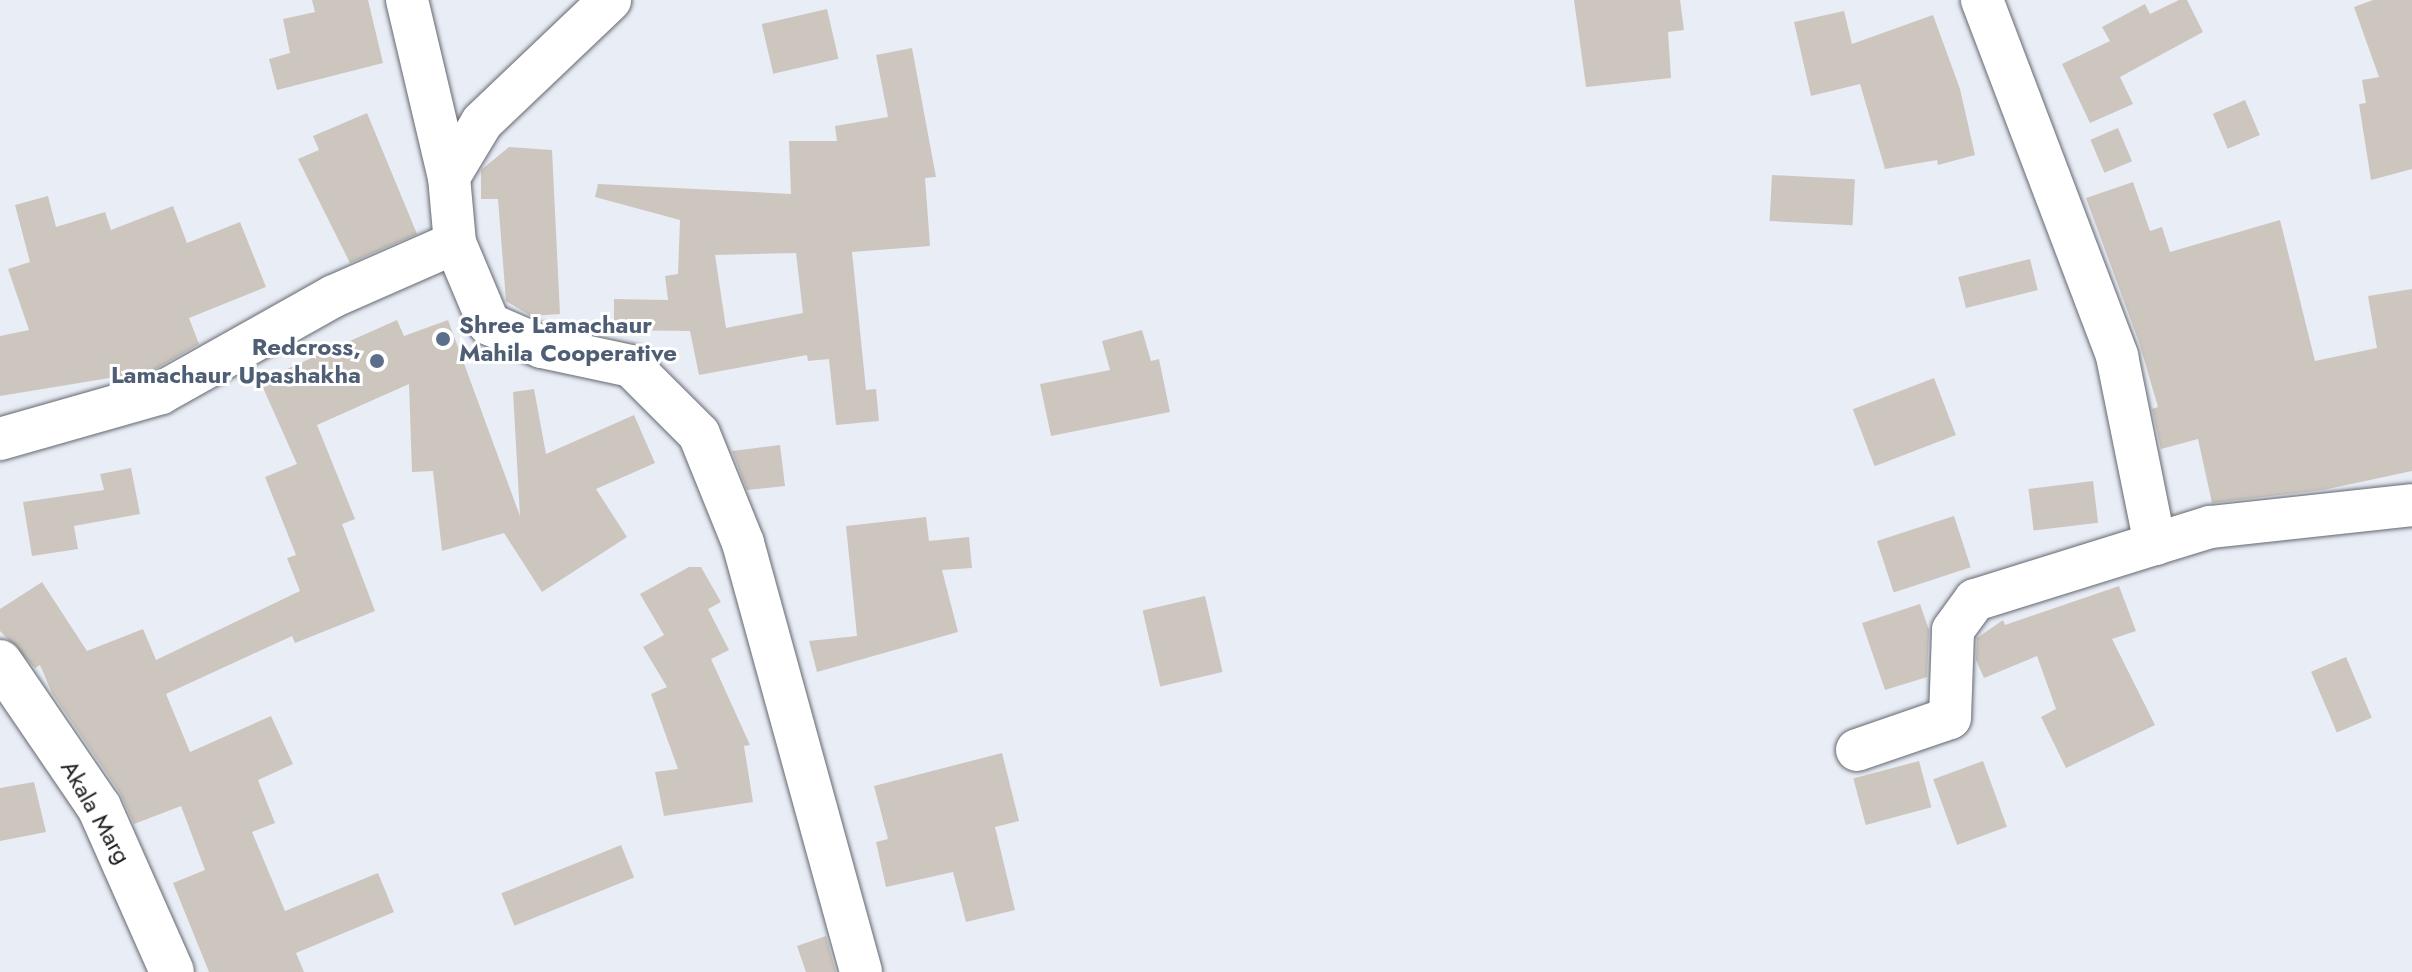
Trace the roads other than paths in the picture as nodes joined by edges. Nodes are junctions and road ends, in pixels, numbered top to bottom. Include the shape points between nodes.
1 (407, 0) edge
2 (610, 0) edge
3 (1982, 0) edge
4 (449, 177) junction
5 (455, 243) junction
6 (0, 439) edge
7 (2412, 505) edge
8 (2155, 544) junction
9 (0, 662) edge
10 (1857, 750) dead end
11 (172, 972) edge
12 (861, 972) edge

1 - 4 street
2 - 4 street via 482,122
3 - 8 street via 2117,356
4 - 5 street
5 - 6 street via 334,296 161,393
5 - 12 street via 489,324 542,347 631,366 699,434 743,543
7 - 8 street via 2210,527
8 - 10 street via 1975,600 1953,630 1950,718
9 - 11 main road, Akala Marg via 99,807

